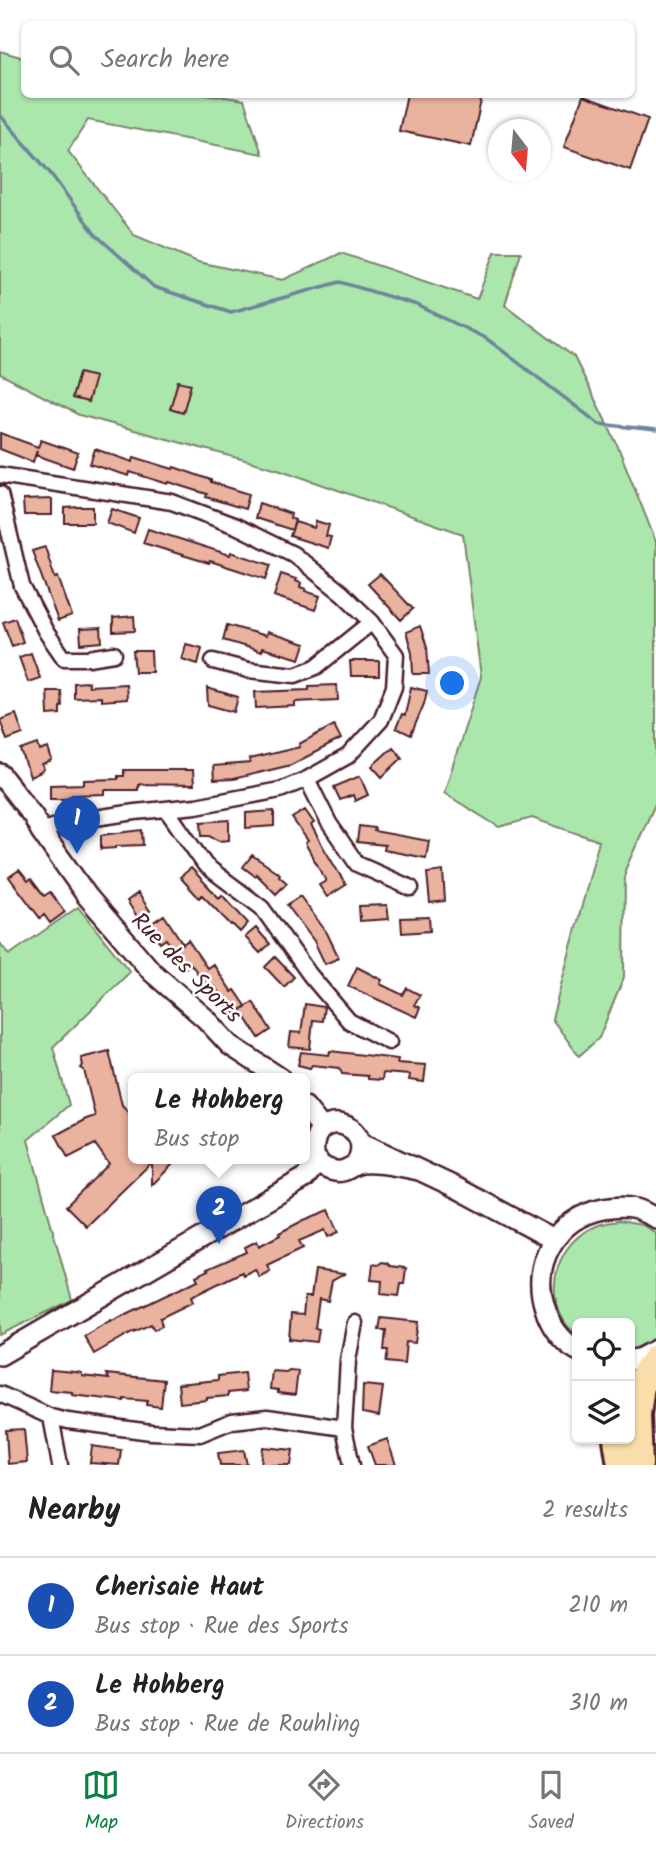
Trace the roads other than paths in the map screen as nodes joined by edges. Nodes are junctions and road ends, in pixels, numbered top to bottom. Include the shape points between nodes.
1 (0, 475) edge
2 (0, 494) edge
3 (372, 622) junction
4 (114, 654) dead end
5 (213, 661) dead end
6 (0, 774) edge
7 (307, 779) junction
8 (166, 809) junction
9 (41, 831) junction
10 (411, 888) dead end
11 (389, 1042) dead end
12 (272, 1073) edge
13 (310, 1113) edge
14 (322, 1128) junction
15 (362, 1143) junction
16 (317, 1161) junction
17 (356, 1164) junction
18 (419, 1170) junction
19 (656, 1218) edge
20 (554, 1240) junction
21 (355, 1323) dead end
22 (572, 1347) edge
23 (656, 1350) edge
24 (0, 1355) edge
25 (656, 1358) edge
26 (635, 1359) edge
27 (0, 1394) edge
28 (51, 1417) junction
29 (344, 1428) junction
30 (618, 1444) edge
31 (60, 1465) edge
32 (352, 1465) edge
33 (621, 1465) edge
34 (639, 1465) edge

1 - 3 street via 172,502 236,526 293,554
2 - 4 street via 22,586 64,658
3 - 5 street via 316,667 295,675
3 - 7 street via 396,655 394,687 381,720 348,755
6 - 9 street, Rue des Sports
7 - 8 street via 280,790
7 - 10 street via 329,824 357,864
8 - 9 street via 69,822
8 - 11 street via 205,865 262,908 349,1021
9 - 12 street, Rue des Sports via 87,896 152,972 230,1045
13 - 14 street
14 - 15 street via 346,1126
14 - 16 street via 313,1146
15 - 17 street
15 - 18 street
16 - 17 street via 333,1171
16 - 24 street via 305,1178
17 - 18 street
18 - 20 street
19 - 20 street via 635,1208 615,1206 571,1222
20 - 22 street via 542,1265 540,1293 550,1323
21 - 29 street
23 - 26 street
25 - 34 highway via 642,1378 637,1415
27 - 28 street
28 - 29 street via 151,1432 200,1434 232,1421 267,1417
28 - 31 street
29 - 32 street
30 - 33 highway

